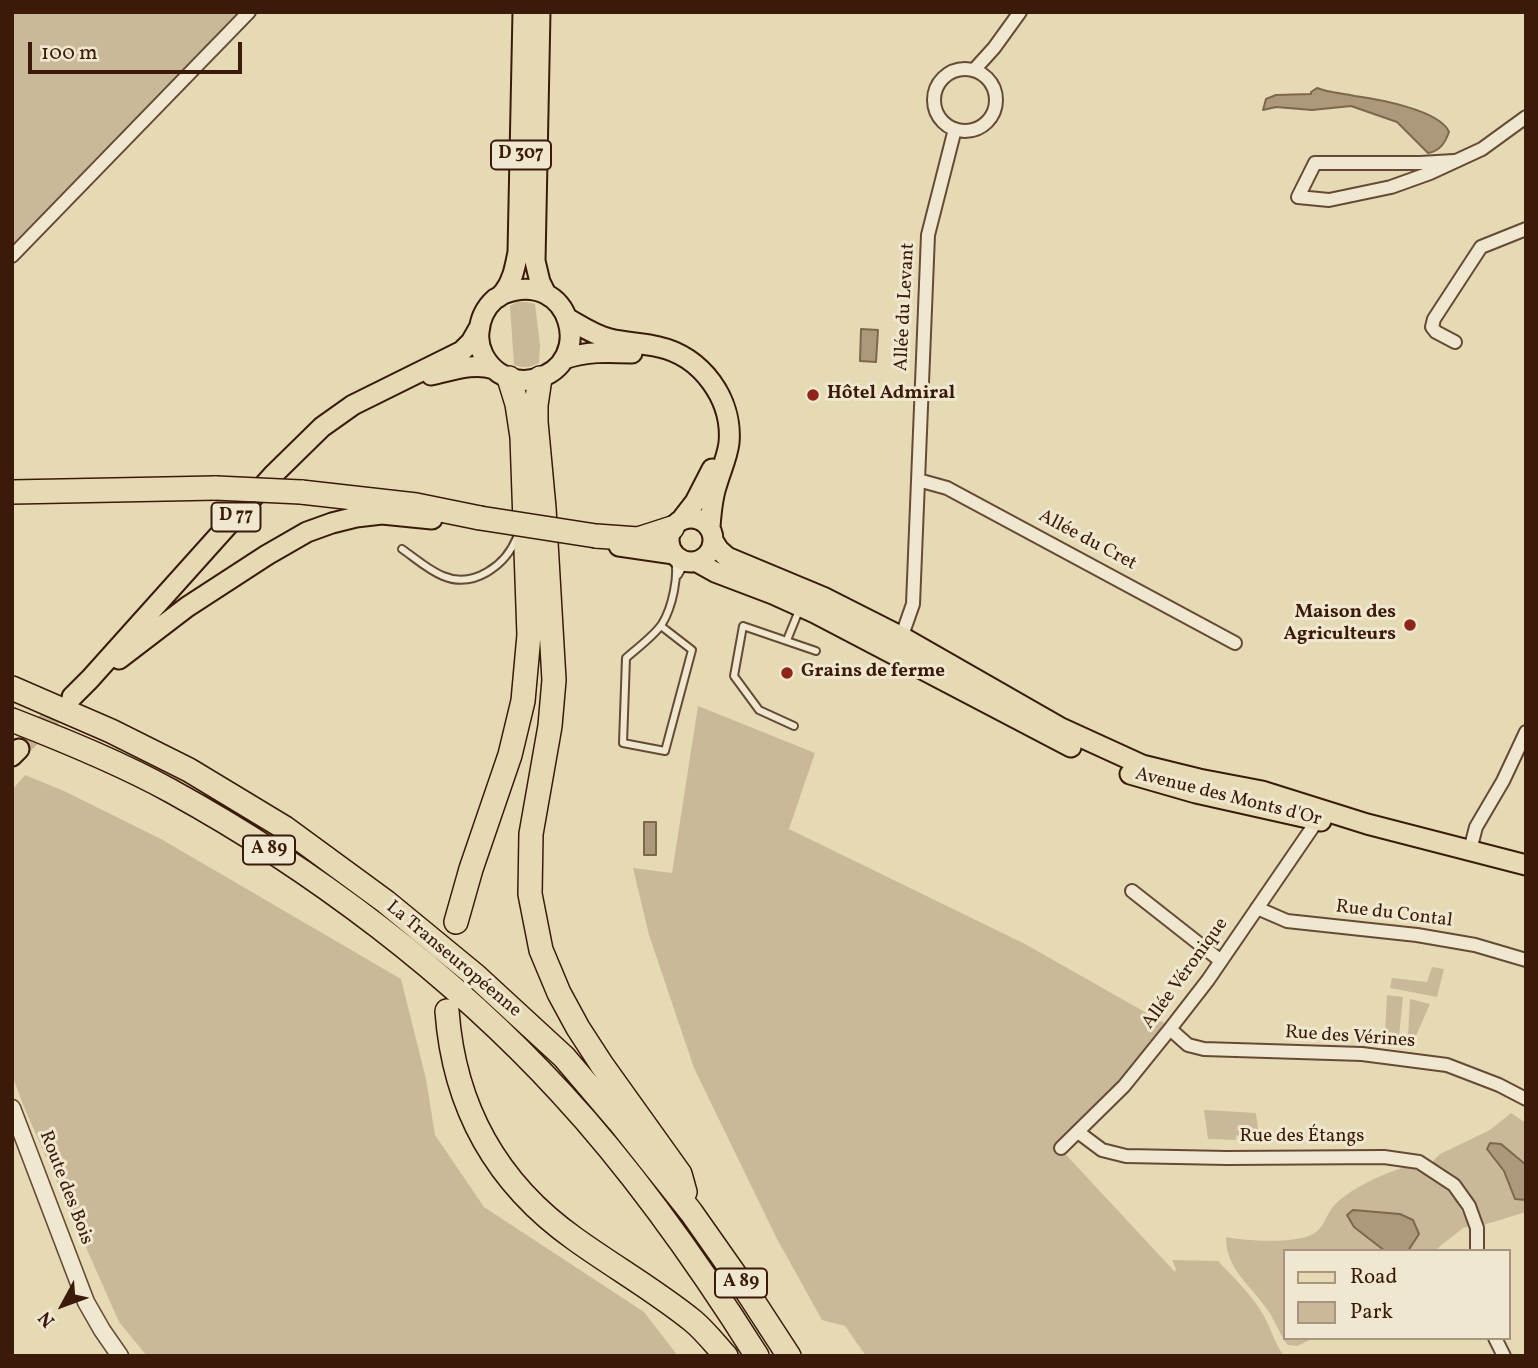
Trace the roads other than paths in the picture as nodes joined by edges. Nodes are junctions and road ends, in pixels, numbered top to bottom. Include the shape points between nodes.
1 (249, 12) edge
2 (523, 12) edge
3 (540, 12) edge
4 (1020, 12) edge
5 (974, 70) junction
6 (1526, 117) edge
7 (955, 129) junction
8 (1454, 161) junction
9 (1526, 229) edge
10 (12, 256) edge
11 (502, 294) junction
12 (545, 294) junction
13 (567, 318) junction
14 (479, 328) junction
15 (1455, 342) dead end
16 (564, 359) junction
17 (501, 373) junction
18 (540, 378) junction
19 (403, 381) junction
20 (918, 480) junction
21 (12, 492) edge
22 (524, 515) junction
23 (480, 522) junction
24 (676, 524) junction
25 (712, 535) junction
26 (595, 540) junction
27 (402, 549) dead end
28 (684, 564) junction
29 (804, 598) junction
30 (661, 626) junction
31 (787, 640) junction
32 (1235, 643) dead end
33 (898, 645) junction
34 (816, 651) dead end
35 (90, 680) junction
36 (12, 688) edge
37 (72, 697) tunnel mouth
38 (12, 720) edge
39 (794, 726) dead end
40 (1526, 732) edge
41 (1321, 815) junction
42 (1470, 850) junction
43 (1526, 865) edge
44 (1132, 891) dead end
45 (1257, 908) junction
46 (456, 922) dead end
47 (1526, 960) edge
48 (1221, 961) junction
49 (447, 1011) dead end
50 (1170, 1029) junction
51 (1526, 1099) edge
52 (12, 1108) edge
53 (1078, 1132) junction
54 (1061, 1147) dead end
55 (691, 1212) junction
56 (1478, 1249) edge
57 (1496, 1340) edge
58 (120, 1356) edge
59 (726, 1356) edge
60 (757, 1356) edge
61 (789, 1356) edge
62 (1504, 1356) edge

1 - 10 street
2 - 11 main road, D 307 via 518,252 513,276
3 - 12 main road, D 307 via 535,261
4 - 5 street
5 - 7 street via 947,75 936,90 936,109
5 - 7 street via 994,90 994,110 983,125
6 - 8 street via 1482,149
7 - 20 street, Allée du Levant via 929,235
8 - 8 street via 1362,194 1329,200 1298,197 1315,163
9 - 15 street via 1481,247 1434,318 1436,332
11 - 12 main road via 524,289
11 - 14 main road via 487,308
12 - 13 main road
13 - 16 main road via 570,339
13 - 25 main road via 594,334 679,354 719,393 729,425 729,443 712,504
14 - 17 main road via 483,354
14 - 19 main road, D 77 via 462,351
16 - 18 main road
16 - 24 main road via 606,351 636,354 663,360 700,384 717,419 716,457 695,502
17 - 18 main road
17 - 19 main road, D 77 via 486,366
17 - 22 highway via 517,404
18 - 55 highway via 536,422 554,680 531,834 530,894 541,950 559,993 602,1065 680,1174
19 - 35 main road, D 77 via 353,405 309,439
20 - 32 street, Allée du Cret via 947,488
20 - 33 street, Allée du Levant via 913,604
21 - 23 highway, bridge via 216,488 301,492 416,505
22 - 27 lane via 512,549 501,563 466,580 445,577
22 - 46 highway via 529,635 523,701
23 - 26 highway, bridge
23 - 35 main road via 382,514 307,532 187,607
24 - 25 main road via 693,517
24 - 26 highway via 638,539
24 - 28 main road via 669,544
25 - 28 main road via 709,555
25 - 29 main road, Avenue des Monts d'Or via 727,557
26 - 28 main road, Avenue des Monts d'Or
28 - 29 main road, Avenue des Monts d'Or
28 - 30 lane
29 - 31 lane
29 - 33 main road, Avenue des Monts d'Or
30 - 30 lane via 626,658 623,743 665,751 692,650
31 - 34 lane
31 - 39 lane via 743,626 734,676 759,710
33 - 41 main road, Avenue des Monts d'Or via 1056,741 1135,776 1196,793
35 - 37 main road, D 77
36 - 55 highway, La Transeuropéenne / A 89 via 189,770 285,828 386,902 565,1057
38 - 60 highway, La Transeuropéenne / A 89 via 81,747 235,827 427,964 505,1036 601,1140 674,1230
40 - 42 street via 1476,827
41 - 42 main road, Avenue des Monts d'Or via 1374,835
41 - 45 street, Allée Véronique
42 - 43 main road, Avenue des Monts d'Or
44 - 48 street
45 - 47 street, Rue du Contal via 1287,921 1417,935
45 - 48 street, Allée Véronique
48 - 50 street, Allée Véronique
49 - 59 highway via 457,1077 468,1110 514,1185 573,1238 695,1322
50 - 51 street, Rue des Vérines via 1188,1045 1204,1049 1362,1054 1447,1065
50 - 53 street, Allée Véronique via 1124,1086
52 - 58 street, Route des Bois via 86,1301
53 - 54 street, Allée Véronique
53 - 56 street, Rue des Étangs via 1102,1150 1126,1156 1384,1157 1419,1162 1454,1185 1469,1206
55 - 61 highway, La Transeuropéenne / A 89
57 - 62 street

